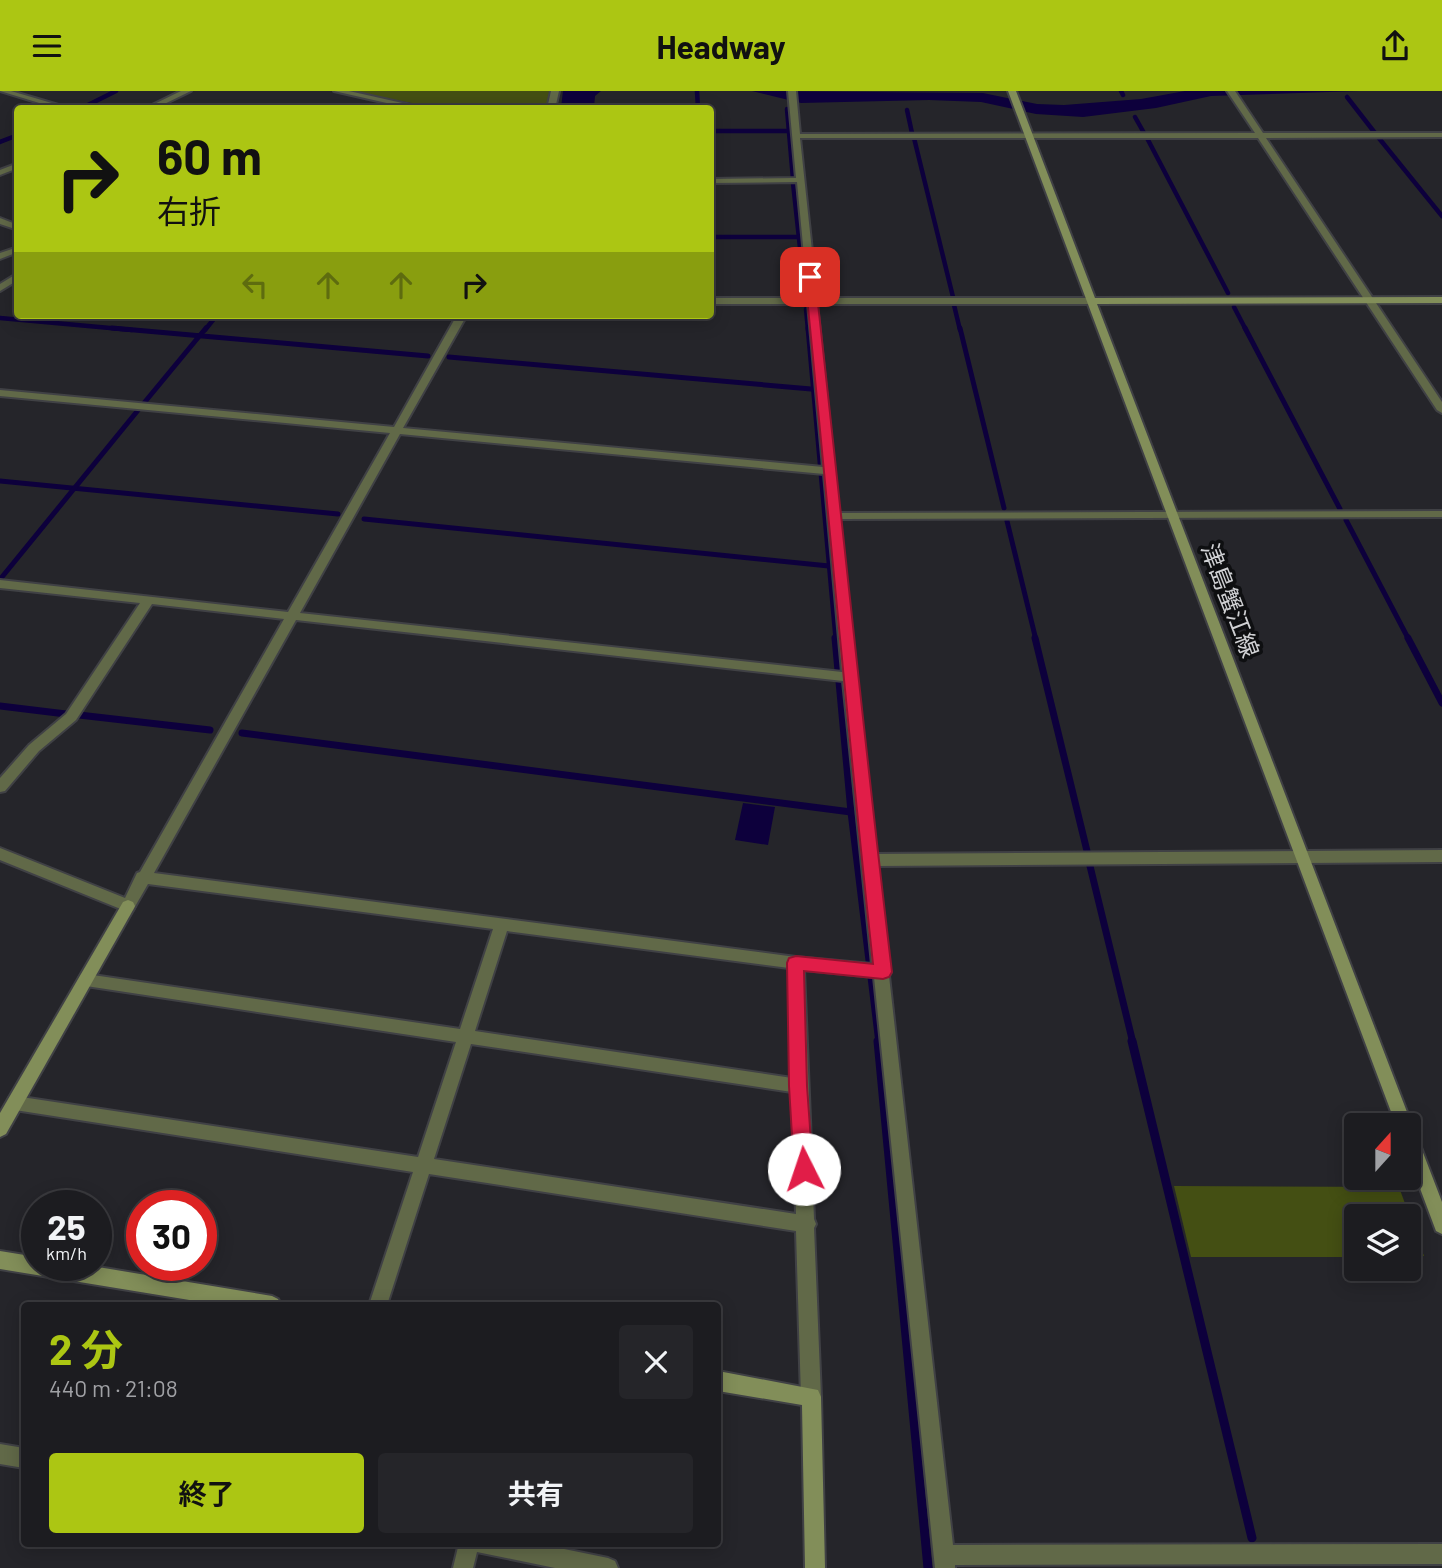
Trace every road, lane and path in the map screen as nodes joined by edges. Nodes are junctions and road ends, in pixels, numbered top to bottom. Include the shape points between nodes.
1 (3, 91) edge
2 (187, 91) edge
3 (338, 91) edge
4 (792, 91) edge
5 (1014, 94) edge
6 (1233, 94) edge
7 (54, 105) edge
8 (156, 105) edge
9 (406, 105) edge
10 (1261, 135) junction
11 (1442, 135) edge
12 (796, 136) junction
13 (1029, 136) junction
14 (799, 180) junction
15 (714, 181) edge
16 (1369, 300) junction
17 (1442, 300) edge
18 (714, 301) edge
19 (813, 301) junction
20 (1092, 301) junction
21 (460, 319) edge
22 (0, 393) edge
23 (1442, 410) edge
24 (399, 431) junction
25 (823, 470) junction
26 (1442, 514) edge
27 (1173, 515) junction
28 (836, 516) junction
29 (0, 584) edge
30 (148, 601) junction
31 (292, 615) junction
32 (842, 676) junction
33 (0, 787) edge
34 (0, 854) edge
35 (1442, 856) edge
36 (1302, 857) junction
37 (871, 860) junction
38 (142, 877) junction
39 (128, 906) junction
40 (502, 924) junction
41 (796, 963) junction
42 (875, 972) junction
43 (86, 980) junction
44 (464, 1038) junction
45 (798, 1086) junction
46 (15, 1103) junction
47 (1399, 1113) edge
48 (0, 1129) edge
49 (424, 1165) junction
50 (1421, 1169) edge
51 (807, 1224) junction
52 (1442, 1224) edge
53 (0, 1259) edge
54 (254, 1302) edge
55 (379, 1302) edge
56 (721, 1382) edge
57 (811, 1397) junction
58 (0, 1454) edge
59 (21, 1458) edge
60 (468, 1547) edge
61 (500, 1547) edge
62 (1442, 1554) edge
63 (945, 1562) edge
64 (463, 1568) edge
65 (608, 1568) edge
66 (815, 1568) edge

1 - 7 street
2 - 8 street
3 - 9 street
4 - 12 street
5 - 13 main road, 津島蟹江線
6 - 10 street
10 - 11 street
10 - 13 street
10 - 16 street
12 - 13 street
12 - 14 street
13 - 20 main road, 津島蟹江線
14 - 15 street
14 - 19 street
16 - 17 main road
16 - 20 main road
16 - 23 street
18 - 19 street
19 - 20 street
19 - 25 street
20 - 27 main road, 津島蟹江線
21 - 24 street
22 - 24 street
24 - 25 street
24 - 31 street
25 - 28 street
26 - 27 street
27 - 28 street
27 - 36 main road, 津島蟹江線
28 - 32 street
29 - 30 street
30 - 31 street
30 - 33 street via 71,717 34,748
31 - 32 street
31 - 38 street
32 - 37 street
34 - 39 street
35 - 36 street
36 - 37 street
36 - 47 main road, 津島蟹江線
37 - 42 street
38 - 39 street
38 - 40 street
39 - 43 main road
40 - 41 street
40 - 44 street
41 - 42 street
41 - 45 street
42 - 63 street
43 - 44 street
43 - 46 main road
44 - 45 street
44 - 49 street
45 - 51 street
46 - 48 main road
46 - 49 street
49 - 51 street
49 - 55 street
50 - 52 main road
51 - 57 street
53 - 54 main road
56 - 57 main road
57 - 66 main road
58 - 59 street
60 - 64 street
61 - 65 street
62 - 63 street

